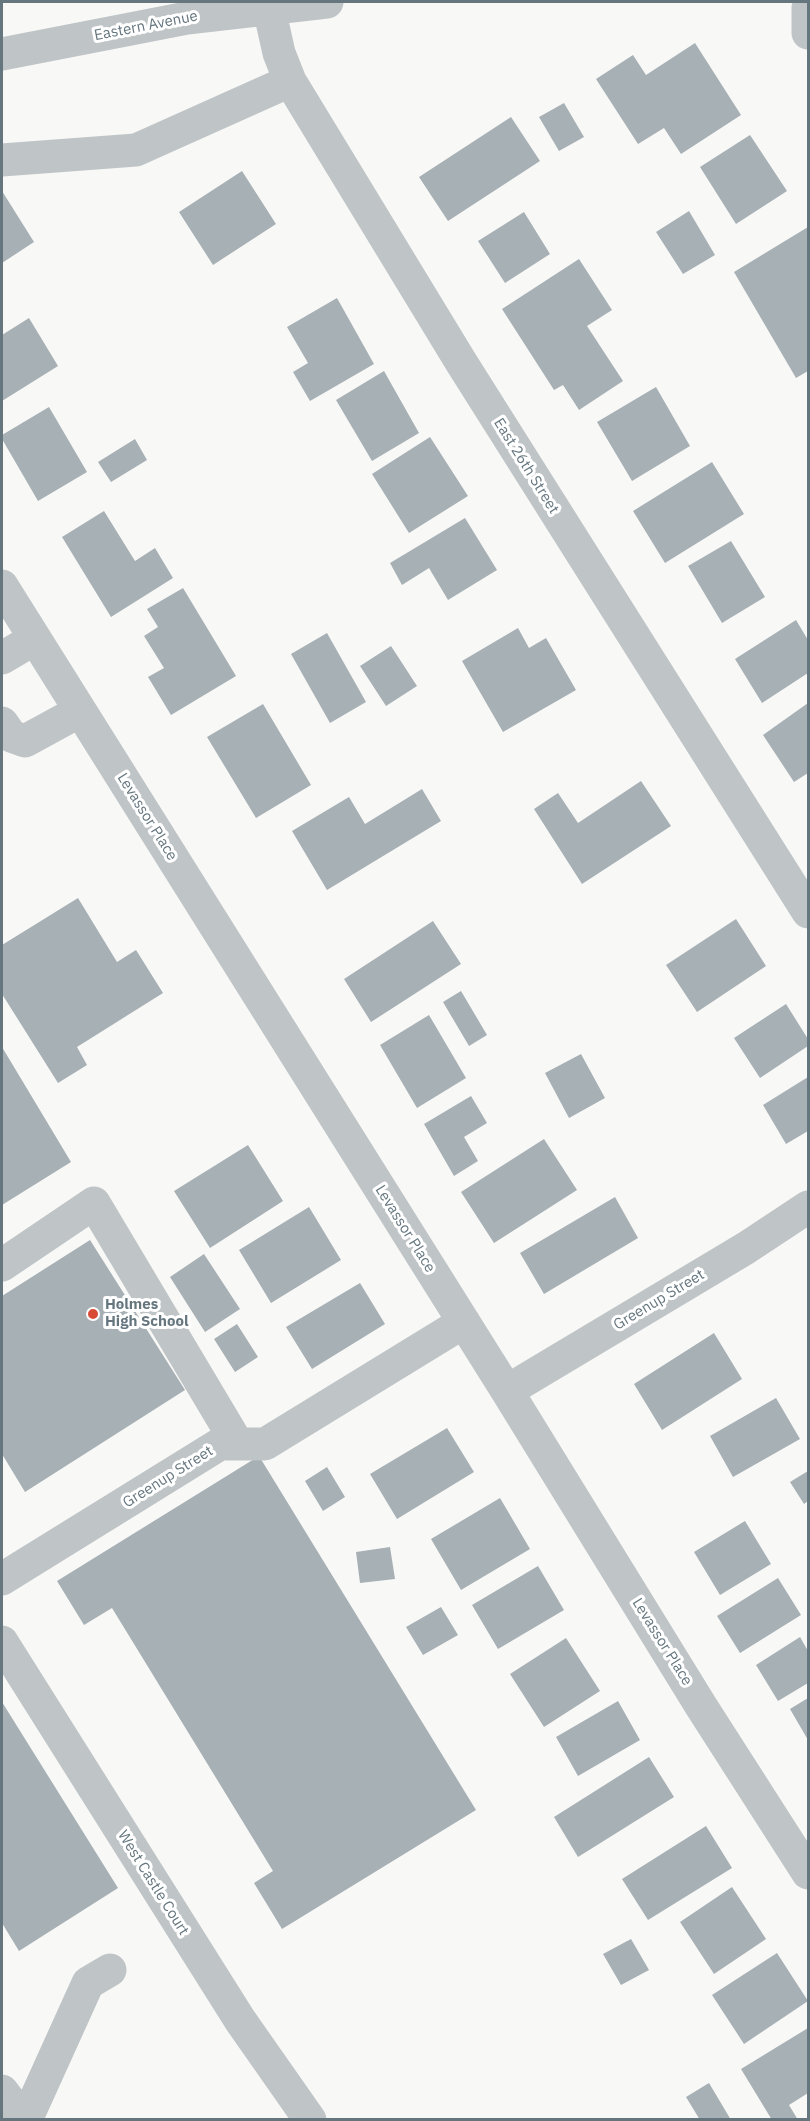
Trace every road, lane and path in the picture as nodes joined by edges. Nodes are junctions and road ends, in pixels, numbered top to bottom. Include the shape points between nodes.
1 (327, 2) edge
2 (269, 8) junction
3 (808, 8) edge
4 (808, 33) edge
5 (2, 54) edge
6 (290, 81) junction
7 (2, 160) edge
8 (2, 586) edge
9 (34, 639) junction
10 (2, 658) edge
11 (80, 711) junction
12 (2, 723) edge
13 (808, 912) edge
14 (808, 1207) edge
15 (2, 1265) edge
16 (464, 1322) junction
17 (507, 1391) junction
18 (251, 1444) junction
19 (2, 1580) edge
20 (2, 1642) edge
21 (808, 1873) edge
22 (110, 1970) dead end
23 (2, 2091) edge
24 (25, 2120) edge
25 (310, 2120) edge

1 - 2 street, Eastern Avenue
2 - 5 street, Eastern Avenue via 187,18
2 - 6 street, East 26th Street
3 - 4 street
6 - 7 street via 136,150
6 - 13 street, East 26th Street via 461,362
8 - 9 street, Levassor Place
9 - 10 street
9 - 11 street, Levassor Place
11 - 12 street via 25,741 10,736
11 - 16 street, Levassor Place
14 - 17 street, Greenup Street
15 - 18 street via 94,1203
16 - 17 street, Levassor Place
16 - 18 street, Greenup Street
17 - 21 street, Levassor Place
18 - 19 street, Greenup Street via 220,1444
20 - 25 street, West Castle Court via 240,2020
22 - 24 street via 88,1983
23 - 24 street

